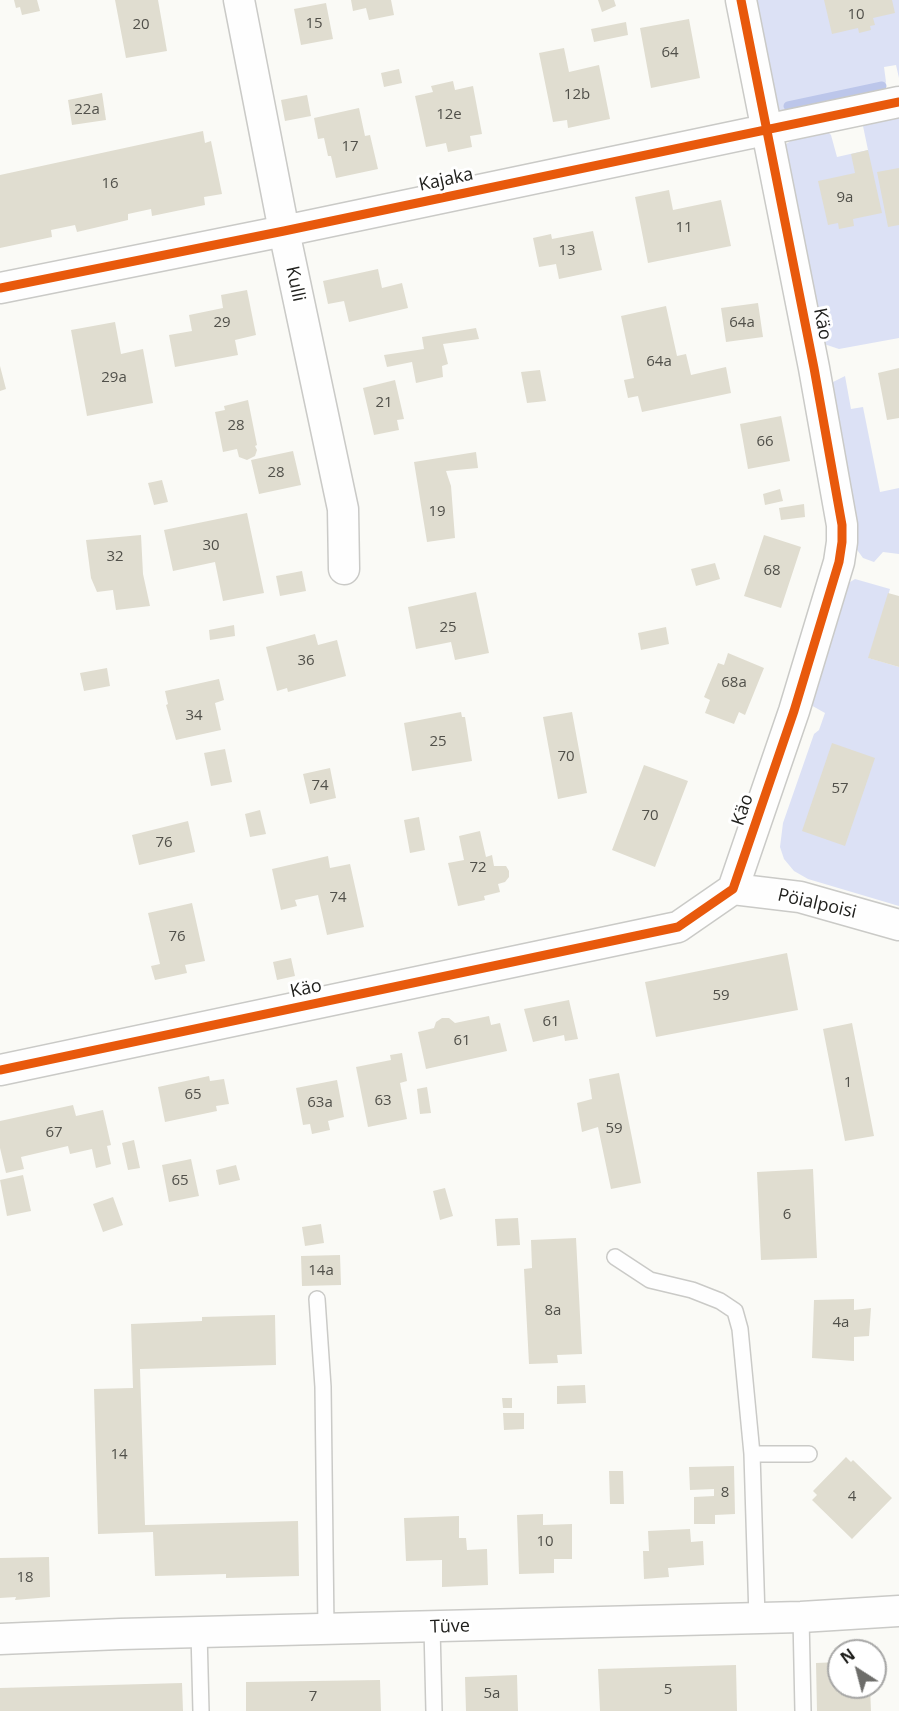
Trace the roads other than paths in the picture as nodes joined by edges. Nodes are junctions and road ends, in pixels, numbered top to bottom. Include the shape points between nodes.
1 (239, 0) edge
2 (741, 0) edge
3 (899, 102) edge
4 (766, 129) junction
5 (284, 231) junction
6 (0, 288) edge
7 (344, 569) dead end
8 (733, 889) junction
9 (899, 925) edge
10 (0, 1070) edge
11 (615, 1257) dead end
12 (317, 1299) dead end
13 (752, 1454) junction
14 (809, 1454) dead end
15 (899, 1611) edge
16 (801, 1617) junction
17 (757, 1618) junction
18 (432, 1627) junction
19 (326, 1629) junction
20 (199, 1632) junction
21 (0, 1639) edge
22 (201, 1711) edge
23 (434, 1711) edge
24 (803, 1711) edge

1 - 5 street, Kulli
2 - 4 street, Käo
3 - 4 street, Kajaka
4 - 5 street, Kajaka
4 - 8 street, Käo via 814,368 842,542 794,711
5 - 6 street, Kajaka
5 - 7 street, Kulli via 343,509
8 - 9 street, Pöialpoisi via 800,897
8 - 10 street, Käo via 678,927
11 - 13 lane via 650,1280 692,1290 735,1311
12 - 19 lane via 323,1387
13 - 14 lane
13 - 17 lane
15 - 16 street, Tüve
16 - 17 street, Tüve
16 - 24 lane
17 - 18 street, Tüve
18 - 19 street, Tüve
18 - 23 lane
19 - 20 street, Tüve
20 - 21 street, Tüve
20 - 22 lane

